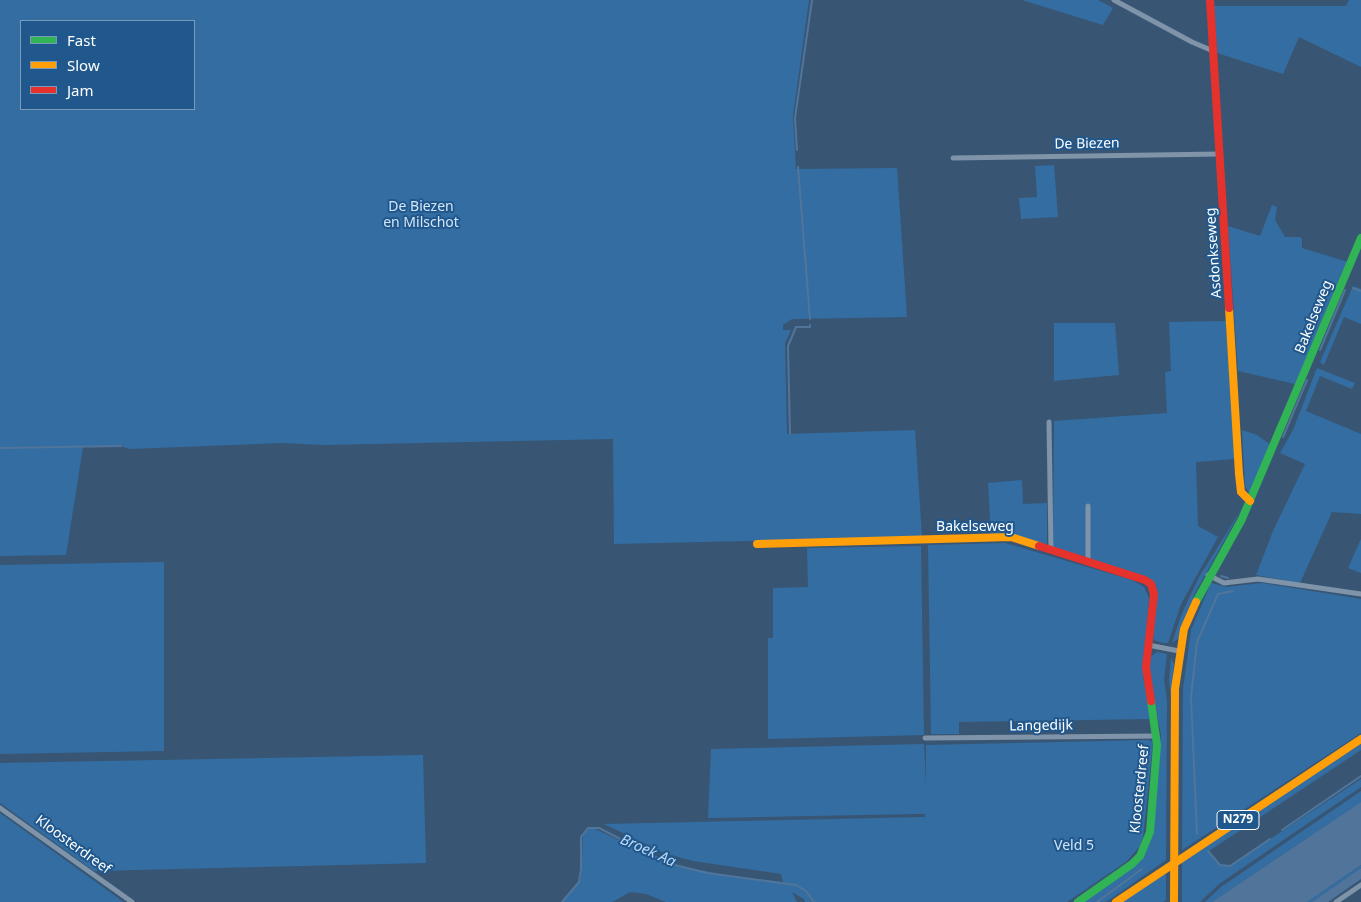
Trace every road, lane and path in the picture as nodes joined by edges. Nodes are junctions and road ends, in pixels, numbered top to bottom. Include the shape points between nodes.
1 (1114, 0) edge
2 (1210, 0) edge
3 (1213, 51) junction
4 (1220, 154) junction
5 (953, 158) dead end
6 (1361, 238) edge
7 (1049, 422) dead end
8 (1250, 501) junction
9 (1088, 506) dead end
10 (757, 544) dead end
11 (1051, 550) junction
12 (1088, 562) junction
13 (1208, 575) junction
14 (1361, 594) edge
15 (1148, 645) junction
16 (1179, 651) junction
17 (1157, 736) junction
18 (925, 738) dead end
19 (1361, 739) edge
20 (0, 808) edge
21 (1361, 884) edge
22 (132, 902) edge
23 (1078, 902) edge
24 (1116, 902) edge
25 (1174, 902) edge
26 (1336, 902) edge

1 - 3 street
2 - 3 street, Asdonkseweg
3 - 4 street, Asdonkseweg
4 - 5 street, De Biezen
4 - 8 street, Asdonkseweg via 1239,482 1241,493
6 - 8 street, Bakelseweg
7 - 11 street
8 - 13 street, Bakelseweg
9 - 12 street
10 - 11 street, Bakelseweg via 1011,537
11 - 12 street, Bakelseweg
12 - 15 street, Bakelseweg via 1151,584 1154,594
13 - 14 street via 1224,583 1258,579
13 - 16 street, Bakelseweg via 1191,609
15 - 16 street
15 - 17 street, Kloosterdreef via 1146,673
16 - 25 street, Bakelseweg via 1175,689
17 - 18 street, Langedijk
17 - 23 street, Kloosterdreef via 1150,832 1146,844 1132,864
19 - 24 street, N279
20 - 22 street, Kloosterdreef
21 - 26 street

